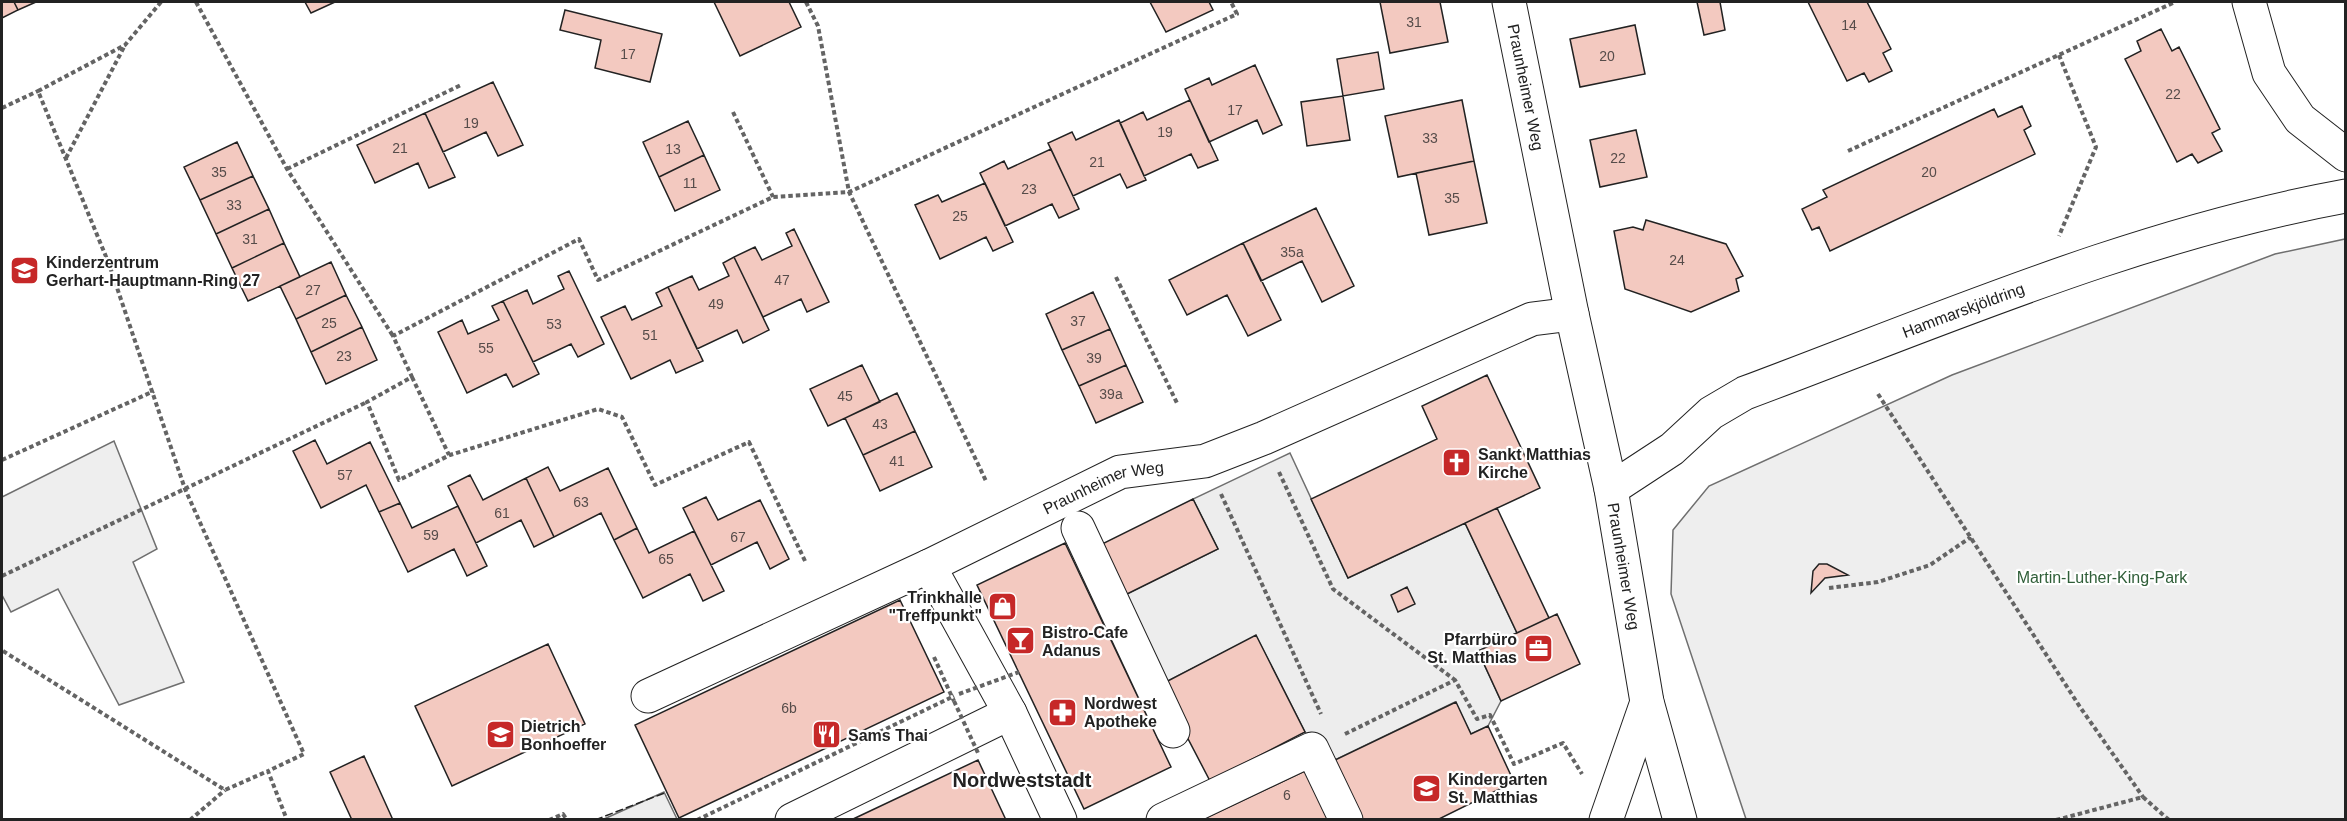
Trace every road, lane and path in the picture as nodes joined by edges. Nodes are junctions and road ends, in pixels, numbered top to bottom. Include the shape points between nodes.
1 (161, 2) edge
2 (196, 2) edge
3 (806, 2) edge
4 (1231, 2) edge
5 (1509, 2) edge
6 (2175, 2) edge
7 (2249, 2) edge
8 (125, 45) junction
9 (2059, 55) junction
10 (461, 85) dead end
11 (38, 91) junction
12 (2, 108) edge
13 (733, 112) dead end
14 (1848, 151) dead end
15 (2346, 155) edge
16 (66, 158) junction
17 (287, 169) junction
18 (849, 192) junction
19 (2346, 196) edge
20 (773, 197) junction
21 (2058, 239) dead end
22 (1116, 277) dead end
23 (1572, 314) junction
24 (393, 336) junction
25 (412, 377) junction
26 (154, 391) junction
27 (1878, 394) dead end
28 (367, 402) junction
29 (1177, 403) dead end
30 (450, 455) junction
31 (2, 460) edge
32 (1275, 462) dead end
33 (986, 481) dead end
34 (1218, 488) dead end
35 (184, 489) junction
36 (1611, 489) junction
37 (1078, 528) dead end
38 (1971, 537) junction
39 (805, 561) dead end
40 (929, 566) junction
41 (2, 576) edge
42 (1829, 588) dead end
43 (2, 652) edge
44 (1019, 672) dead end
45 (942, 675) dead end
46 (1455, 680) junction
47 (648, 696) dead end
48 (953, 699) junction
49 (1647, 702) junction
50 (1010, 713) junction
51 (1173, 731) dead end
52 (1322, 744) junction
53 (978, 753) dead end
54 (268, 771) junction
55 (1588, 782) dead end
56 (225, 790) junction
57 (2143, 797) junction
58 (190, 819) edge
59 (287, 819) edge
60 (549, 819) edge
61 (567, 819) edge
62 (697, 819) edge
63 (792, 819) edge
64 (1060, 819) edge
65 (1163, 819) edge
66 (1346, 819) edge
67 (1606, 819) edge
68 (1680, 819) edge
69 (2056, 819) edge
70 (2169, 819) edge

1 - 8 path
2 - 17 path
3 - 18 path via 818,26
4 - 18 path via 1237,14
5 - 23 street, Praunheimer Weg
6 - 9 path
7 - 15 street via 2269,73 2300,119
8 - 11 path
8 - 16 path
9 - 14 path
9 - 21 path via 2096,147
10 - 17 path
11 - 12 path
11 - 16 path
13 - 20 path
16 - 26 path
17 - 24 path
18 - 20 path
18 - 33 path
19 - 36 street, Hammarskjöldring via 2168,238 2033,283 1745,393 1711,413 1672,449
20 - 24 path via 598,280 579,239
22 - 29 path
23 - 36 street, Praunheimer Weg
23 - 40 street, Praunheimer Weg via 1532,319 1205,461 1120,472
24 - 25 path
25 - 28 path
25 - 30 path
26 - 31 path
26 - 35 path
27 - 38 path
28 - 30 path via 399,480
28 - 35 path
30 - 39 path via 598,409 622,417 655,485 749,442
32 - 46 path via 1333,589
34 - 52 path
35 - 41 path
35 - 54 path via 304,754
36 - 49 street, Praunheimer Weg
37 - 51 street
38 - 42 path via 1930,566 1878,582
38 - 57 path
40 - 47 street, Praunheimer Weg
40 - 50 street
43 - 56 path
44 - 48 path, bridge
45 - 48 path
46 - 52 path
46 - 55 path via 1477,719 1490,716 1514,764 1563,743
48 - 53 path, bridge
48 - 62 path
49 - 67 street
49 - 68 street, Praunheimer Weg
50 - 63 street
50 - 64 street
52 - 65 street
52 - 66 street
54 - 56 path
54 - 59 path
56 - 58 path
57 - 69 path
57 - 70 path
60 - 61 path via 563,814

